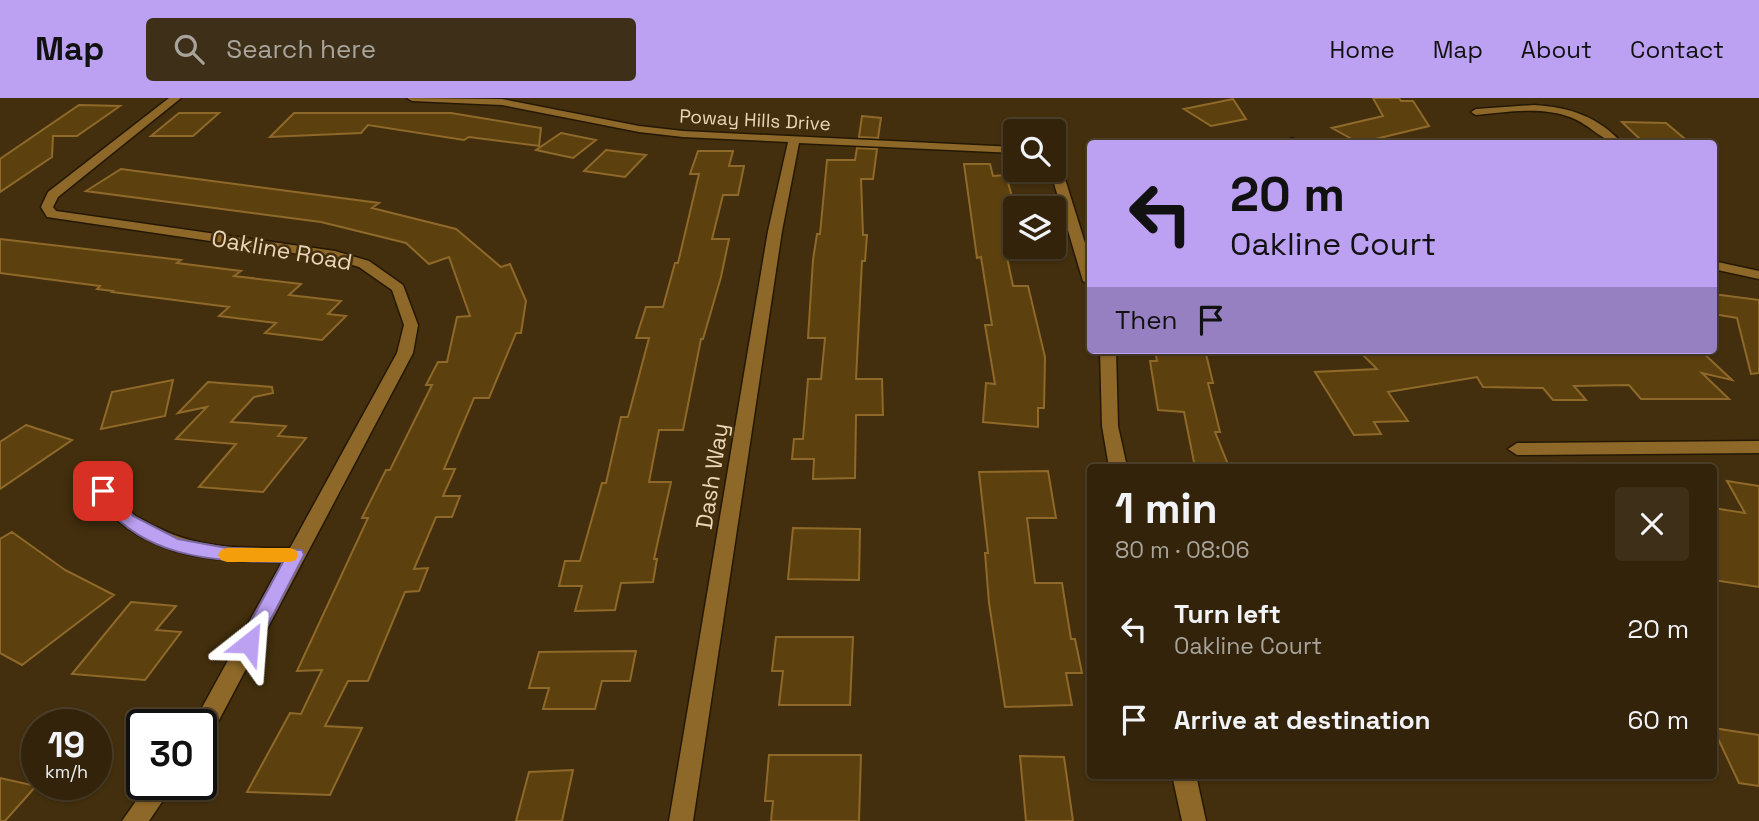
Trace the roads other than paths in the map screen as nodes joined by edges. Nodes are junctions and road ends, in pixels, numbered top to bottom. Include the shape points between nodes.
1 (176, 98) edge
2 (412, 98) edge
3 (1476, 112) dead end
4 (794, 139) junction
5 (1613, 140) edge
6 (1003, 149) edge
7 (1061, 182) edge
8 (1085, 242) edge
9 (1717, 266) edge
10 (1759, 275) edge
11 (1108, 354) edge
12 (1759, 447) edge
13 (1517, 449) dead end
14 (1117, 464) edge
15 (103, 491) dead end
16 (295, 555) junction
17 (213, 709) edge
18 (1185, 779) edge
19 (150, 800) edge
20 (134, 821) edge
21 (681, 821) edge
22 (1194, 821) edge

1 - 16 street, Oakline Road via 52,195 47,207 52,214 335,255 364,264 398,289 411,325 405,353
2 - 4 street, Poway Hills Drive via 502,102 683,134
3 - 5 street via 1541,106 1571,110
4 - 6 street, Poway Hills Drive
4 - 21 street, Dash Way via 775,231
7 - 8 street
9 - 10 street
11 - 14 street via 1110,426
12 - 13 street
15 - 16 street via 127,520 174,545 227,555
16 - 17 street, Oakline Road
18 - 22 street
19 - 20 street

